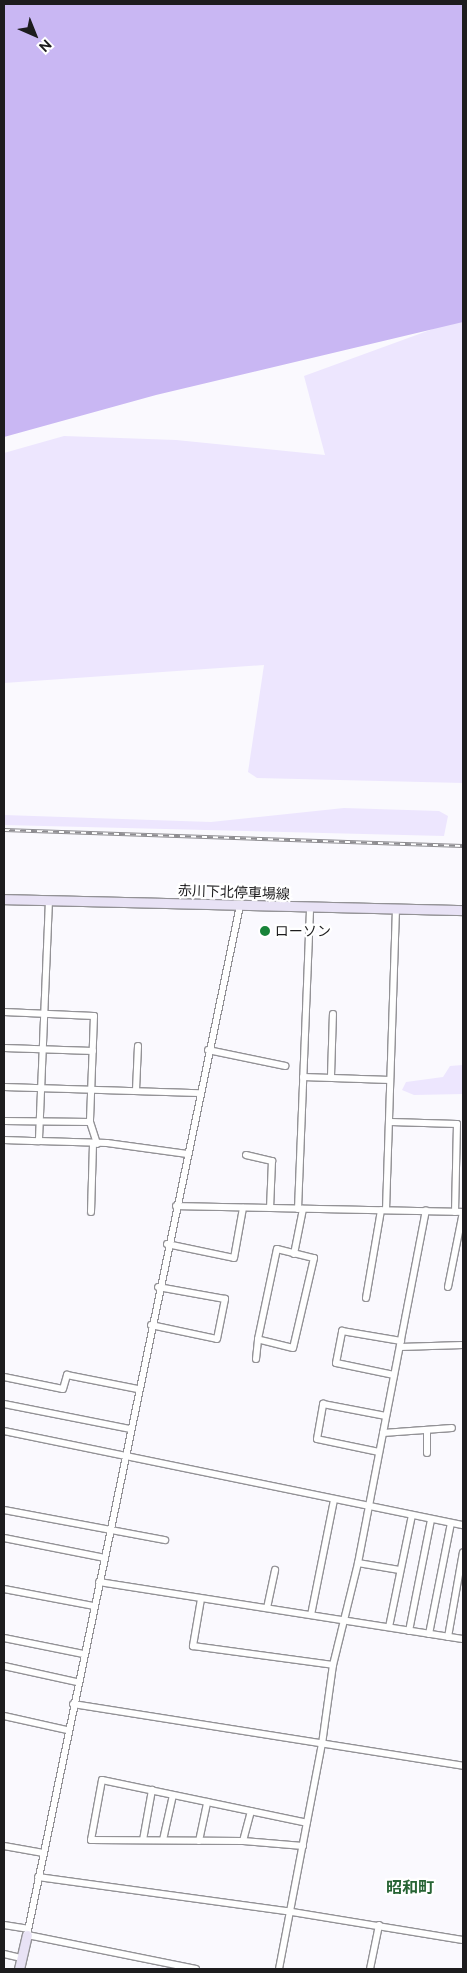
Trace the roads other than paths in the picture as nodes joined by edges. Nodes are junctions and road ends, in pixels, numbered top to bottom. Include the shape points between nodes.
1 (4, 899) edge
2 (49, 900) junction
3 (240, 906) junction
4 (310, 909) junction
5 (396, 910) junction
6 (463, 910) edge
7 (4, 1012) edge
8 (43, 1013) junction
9 (333, 1014) dead end
10 (138, 1046) dead end
11 (4, 1048) edge
12 (41, 1049) junction
13 (208, 1050) junction
14 (92, 1051) junction
15 (285, 1066) dead end
16 (332, 1076) junction
17 (303, 1077) junction
18 (390, 1080) junction
19 (4, 1087) edge
20 (40, 1087) junction
21 (92, 1088) junction
22 (136, 1090) junction
23 (199, 1093) junction
24 (4, 1121) edge
25 (39, 1121) junction
26 (90, 1122) junction
27 (391, 1122) junction
28 (4, 1140) edge
29 (39, 1141) junction
30 (95, 1144) junction
31 (187, 1154) junction
32 (246, 1155) dead end
33 (176, 1206) junction
34 (243, 1208) junction
35 (270, 1208) junction
36 (301, 1209) junction
37 (384, 1210) junction
38 (426, 1211) junction
39 (91, 1212) dead end
40 (454, 1212) junction
41 (463, 1212) edge
42 (167, 1244) junction
43 (294, 1254) junction
44 (158, 1286) junction
45 (448, 1287) dead end
46 (366, 1298) dead end
47 (151, 1325) junction
48 (258, 1339) junction
49 (400, 1344) junction
50 (463, 1345) edge
51 (256, 1359) dead end
52 (394, 1375) junction
53 (4, 1377) edge
54 (138, 1389) junction
55 (4, 1404) edge
56 (386, 1416) junction
57 (452, 1428) dead end
58 (130, 1429) junction
59 (427, 1430) junction
60 (4, 1431) edge
61 (383, 1433) junction
62 (379, 1452) junction
63 (427, 1453) dead end
64 (125, 1456) junction
65 (334, 1500) junction
66 (369, 1507) junction
67 (4, 1510) edge
68 (412, 1515) junction
69 (431, 1520) junction
70 (451, 1523) junction
71 (463, 1525) edge
72 (110, 1530) junction
73 (4, 1538) edge
74 (165, 1540) dead end
75 (463, 1552) edge
76 (105, 1558) junction
77 (358, 1563) junction
78 (275, 1570) dead end
79 (399, 1570) junction
80 (99, 1582) junction
81 (4, 1588) edge
82 (201, 1599) junction
83 (94, 1606) junction
84 (267, 1608) junction
85 (311, 1615) junction
86 (343, 1620) junction
87 (389, 1627) junction
88 (409, 1631) junction
89 (429, 1634) junction
90 (448, 1636) junction
91 (4, 1638) edge
92 (463, 1639) edge
93 (83, 1654) junction
94 (333, 1665) junction
95 (4, 1666) edge
96 (77, 1682) junction
97 (73, 1704) junction
98 (4, 1716) edge
99 (67, 1730) junction
100 (322, 1744) junction
101 (463, 1766) edge
102 (152, 1790) junction
103 (173, 1795) junction
104 (207, 1802) junction
105 (251, 1811) junction
106 (307, 1823) junction
107 (143, 1840) junction
108 (163, 1840) junction
109 (200, 1841) junction
110 (243, 1841) junction
111 (4, 1846) edge
112 (303, 1846) junction
113 (43, 1853) junction
114 (38, 1877) junction
115 (291, 1912) junction
116 (4, 1925) edge
117 (379, 1925) junction
118 (27, 1932) junction
119 (463, 1940) edge
120 (4, 1954) edge
121 (21, 1958) junction
122 (178, 1968) edge
123 (19, 1969) edge
124 (196, 1969) edge
125 (279, 1969) edge
126 (370, 1969) edge

1 - 2 main road, 赤川下北停車場線
2 - 3 main road, 赤川下北停車場線
2 - 8 street
3 - 4 main road, 赤川下北停車場線
3 - 13 street
4 - 5 main road, 赤川下北停車場線
4 - 17 street
5 - 6 main road, 赤川下北停車場線
5 - 18 street
7 - 8 street
8 - 12 street
8 - 14 street via 94,1016
9 - 16 street
10 - 22 street
11 - 12 street
12 - 14 street
12 - 20 street
13 - 15 street
13 - 23 street
14 - 21 street
16 - 17 street
16 - 18 street
17 - 36 street
18 - 27 street
19 - 20 street
20 - 21 street
20 - 25 street
21 - 22 street
21 - 26 street
22 - 23 street
23 - 31 street
24 - 25 street
25 - 26 street
25 - 29 street
26 - 30 street
27 - 37 street
27 - 40 street via 457,1124
28 - 29 street
29 - 30 street
30 - 31 street
30 - 39 street
31 - 33 street
32 - 35 street via 272,1161
33 - 34 street
33 - 42 street
34 - 35 street
34 - 42 street via 234,1258
35 - 36 street
36 - 37 street
36 - 43 street
37 - 38 street
37 - 46 street
38 - 40 street
38 - 49 street
40 - 41 street
41 - 45 street
42 - 44 street
43 - 48 street via 277,1249
43 - 48 street via 314,1258 293,1348
44 - 47 street
44 - 47 street via 225,1299 217,1339
47 - 54 street
48 - 51 street
49 - 50 street
49 - 52 street
49 - 52 street via 342,1331 336,1363
52 - 56 street
53 - 54 street via 63,1389 67,1375
54 - 58 street
55 - 58 street
56 - 61 street
56 - 62 street via 323,1404 317,1439
57 - 59 street
58 - 64 street
59 - 61 street
59 - 63 street
60 - 64 street
61 - 62 street
62 - 66 street
64 - 65 street
64 - 72 street
65 - 66 street
65 - 85 street
66 - 68 street
66 - 77 street
67 - 72 street
68 - 69 street
68 - 79 street
69 - 70 street
69 - 88 street
70 - 71 street
70 - 89 street
72 - 74 street
72 - 76 street
73 - 76 street
75 - 90 street
76 - 80 street
77 - 79 street
77 - 86 street
78 - 84 street
79 - 87 street
80 - 82 street
80 - 83 street
81 - 83 street
82 - 84 street
82 - 94 street via 192,1646
83 - 93 street
84 - 85 street
85 - 86 street
86 - 87 street
86 - 94 street
87 - 88 street
88 - 89 street
89 - 90 street
90 - 92 street
91 - 93 street
93 - 96 street
94 - 100 street
95 - 96 street
96 - 97 street
97 - 99 street
97 - 100 street
98 - 99 street
99 - 113 street
100 - 101 street
100 - 106 street
102 - 103 street
102 - 107 street
102 - 107 street via 102,1780 91,1840
103 - 104 street
103 - 108 street
104 - 105 street
104 - 109 street
105 - 106 street
105 - 110 street
106 - 112 street
107 - 108 street
108 - 109 street
109 - 110 street
110 - 112 street
111 - 113 street
112 - 115 street
113 - 114 street
114 - 115 street
114 - 118 street
115 - 117 street
115 - 125 street
116 - 118 street
117 - 119 street
117 - 126 street
118 - 121 main road
118 - 122 street
120 - 121 street
121 - 123 main road
122 - 124 street

